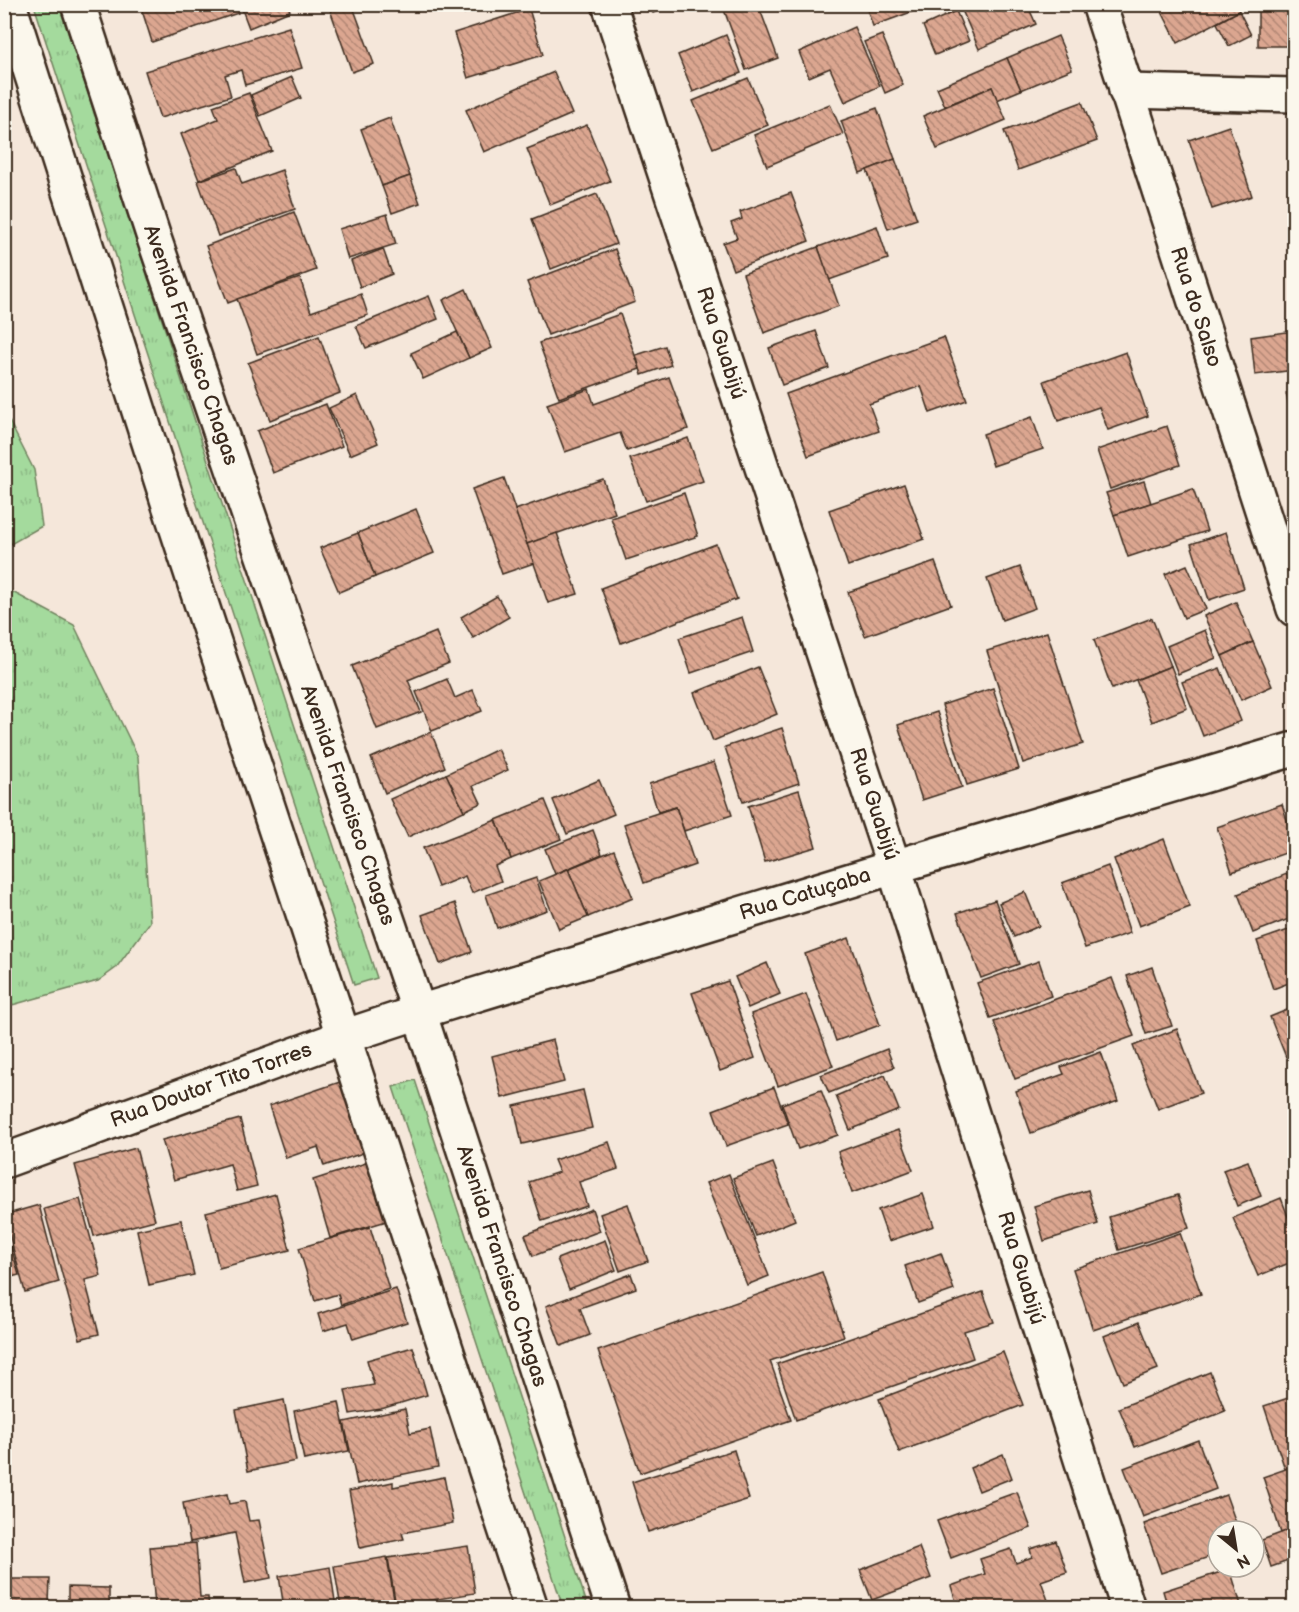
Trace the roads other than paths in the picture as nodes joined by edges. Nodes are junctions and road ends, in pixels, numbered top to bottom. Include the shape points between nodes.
1 (9, 4) edge
2 (78, 4) edge
3 (609, 4) edge
4 (1099, 4) edge
5 (1126, 91) junction
6 (1294, 95) edge
7 (1294, 609) edge
8 (1294, 749) edge
9 (894, 867) junction
10 (419, 1012) junction
11 (343, 1037) junction
12 (4, 1161) edge
13 (531, 1608) edge
14 (613, 1608) edge
15 (1128, 1608) edge

1 - 11 street
2 - 10 street, Avenida Francisco Chagas via 155,241
3 - 9 street, Rua Guabijú
4 - 5 street, Rua do Salso
5 - 6 street
5 - 7 street, Rua do Salso
8 - 9 street, Rua Catuçaba
9 - 10 street, Rua Catuçaba
9 - 15 street, Rua Guabijú
10 - 11 street, Rua Doutor Tito Torres
10 - 14 street, Avenida Francisco Chagas
11 - 12 street, Rua Doutor Tito Torres
11 - 13 street

